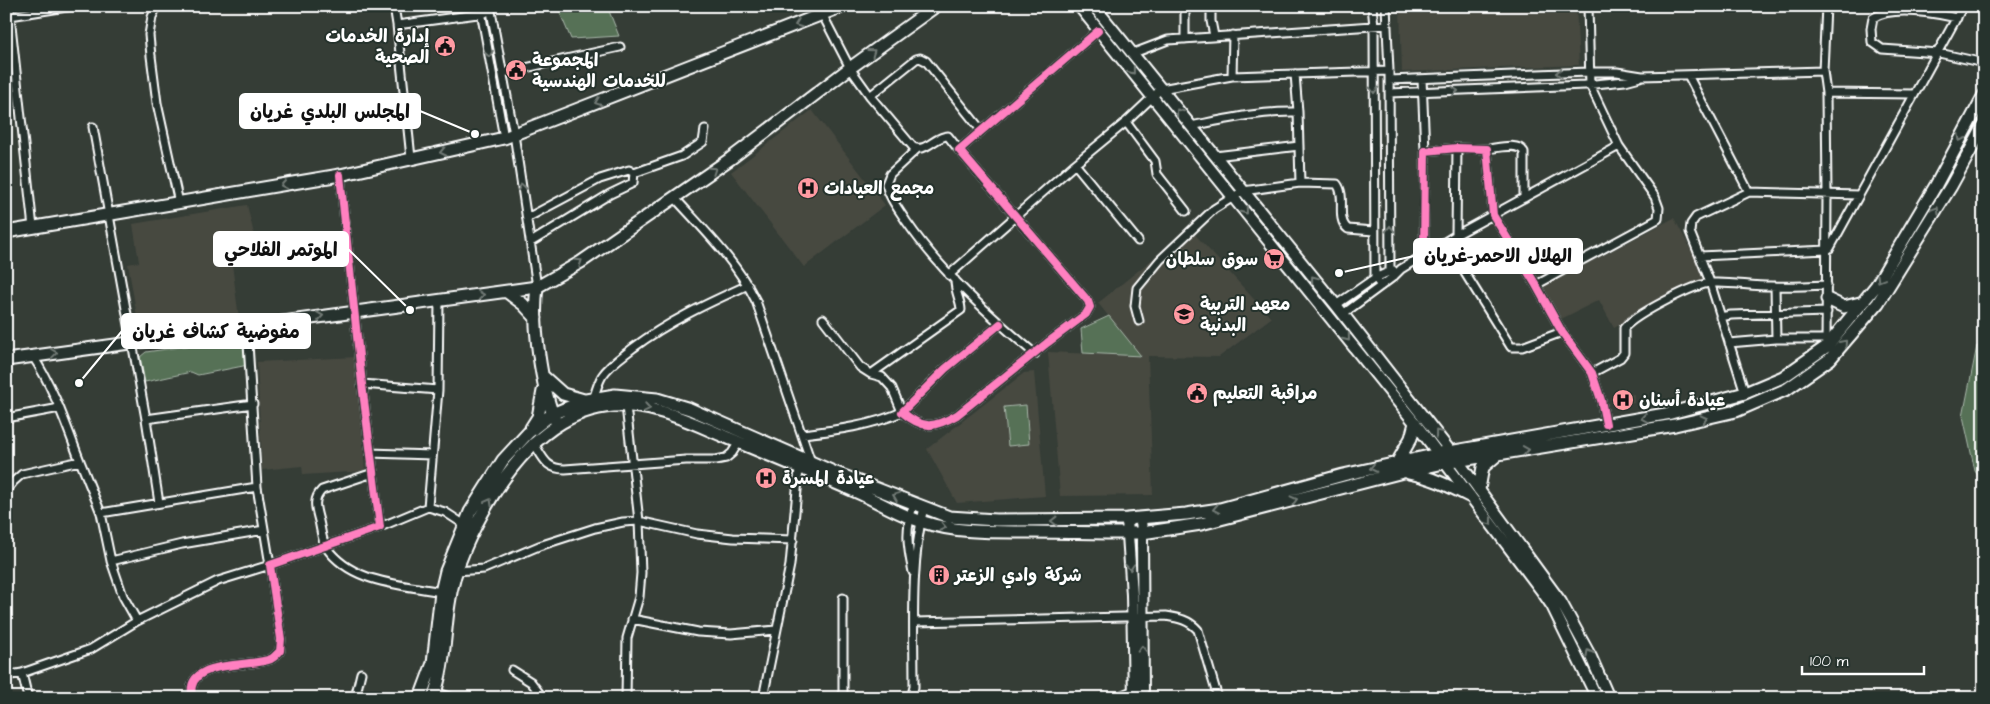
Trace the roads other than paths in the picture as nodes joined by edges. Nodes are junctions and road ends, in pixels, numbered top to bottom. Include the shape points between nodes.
1 (7, 6) edge
2 (73, 6) edge
3 (157, 6) edge
4 (394, 6) edge
5 (843, 6) edge
6 (936, 6) edge
7 (1079, 6) edge
8 (1094, 6) edge
9 (1186, 6) edge
10 (1211, 6) edge
11 (1372, 6) edge
12 (1386, 6) edge
13 (1588, 6) edge
14 (1826, 6) edge
15 (1963, 6) edge
16 (491, 9) edge
17 (480, 10) edge
18 (820, 11) edge
19 (8, 16) edge
20 (1956, 18) junction
21 (397, 25) junction
22 (1387, 25) junction
23 (1374, 26) junction
24 (1098, 31) junction
25 (1233, 34) junction
26 (1214, 36) junction
27 (1185, 39) junction
28 (620, 47) dead end
29 (1120, 48) junction
30 (1939, 53) junction
31 (1131, 54) junction
32 (1984, 63) edge
33 (850, 68) junction
34 (1374, 70) junction
35 (1389, 71) junction
36 (1823, 71) junction
37 (1589, 72) junction
38 (503, 73) junction
39 (1295, 74) junction
40 (1688, 75) junction
41 (1232, 76) junction
42 (1642, 76) junction
43 (1422, 79) junction
44 (1389, 80) junction
45 (1590, 85) junction
46 (1161, 89) junction
47 (1422, 92) junction
48 (1389, 93) junction
49 (1826, 93) junction
50 (1914, 94) junction
51 (870, 96) junction
52 (1984, 96) edge
53 (1153, 98) junction
54 (1298, 112) junction
55 (1126, 122) junction
56 (1191, 126) junction
57 (1984, 126) edge
58 (93, 127) dead end
59 (705, 129) dead end
60 (980, 130) junction
61 (509, 136) junction
62 (1300, 146) junction
63 (1619, 146) junction
64 (1457, 148) junction
65 (917, 149) junction
66 (1488, 149) junction
67 (959, 150) junction
68 (1425, 151) junction
69 (1215, 156) junction
70 (411, 158) junction
71 (1075, 164) junction
72 (634, 173) junction
73 (340, 175) junction
74 (1300, 183) junction
75 (1749, 192) junction
76 (1238, 194) junction
77 (1827, 195) junction
78 (1859, 195) junction
79 (674, 197) junction
80 (1524, 198) junction
81 (179, 203) junction
82 (1186, 211) dead end
83 (110, 214) junction
84 (1492, 214) junction
85 (1018, 216) junction
86 (527, 218) junction
87 (33, 228) junction
88 (1374, 231) junction
89 (6, 232) edge
90 (1456, 235) junction
91 (1138, 241) dead end
92 (530, 242) junction
93 (1827, 250) junction
94 (1424, 255) junction
95 (1700, 256) junction
96 (1392, 274) junction
97 (952, 278) junction
98 (1375, 278) junction
99 (1710, 282) junction
100 (748, 284) junction
101 (1536, 285) junction
102 (1828, 285) junction
103 (1381, 286) junction
104 (1775, 286) junction
105 (538, 287) junction
106 (507, 292) junction
107 (1827, 299) junction
108 (439, 300) junction
109 (1864, 302) junction
110 (1339, 310) junction
111 (355, 311) junction
112 (1827, 312) junction
113 (1775, 314) junction
114 (1720, 317) junction
115 (536, 318) junction
116 (823, 319) dead end
117 (1139, 321) dead end
118 (1000, 324) junction
119 (247, 327) junction
120 (1562, 332) junction
121 (1776, 340) junction
122 (1729, 343) junction
123 (131, 344) junction
124 (1826, 344) junction
125 (1035, 354) junction
126 (32, 355) junction
127 (6, 360) edge
128 (1592, 373) junction
129 (871, 374) junction
130 (544, 378) junction
131 (362, 384) junction
132 (438, 390) junction
133 (1745, 393) junction
134 (590, 399) junction
135 (253, 404) junction
136 (626, 406) junction
137 (60, 408) junction
138 (902, 412) junction
139 (559, 417) junction
140 (6, 418) edge
141 (146, 419) junction
142 (1415, 424) junction
143 (1606, 424) junction
144 (803, 434) junction
145 (530, 437) junction
146 (738, 442) junction
147 (1451, 451) junction
148 (370, 454) junction
149 (1498, 454) junction
150 (432, 455) junction
151 (1441, 458) junction
152 (80, 461) junction
153 (1458, 461) junction
154 (811, 462) junction
155 (633, 464) junction
156 (1400, 467) junction
157 (799, 469) junction
158 (373, 473) junction
159 (257, 487) junction
160 (1479, 489) junction
161 (6, 491) edge
162 (1469, 496) junction
163 (1274, 498) junction
164 (159, 502) junction
165 (919, 505) junction
166 (428, 507) junction
167 (101, 513) junction
168 (909, 517) junction
169 (1127, 518) junction
170 (1141, 518) junction
171 (639, 521) junction
172 (920, 522) junction
173 (380, 527) junction
174 (469, 528) junction
175 (264, 530) junction
176 (1128, 533) junction
177 (1142, 533) junction
178 (793, 540) junction
179 (325, 546) junction
180 (111, 561) junction
181 (270, 565) junction
182 (456, 571) junction
183 (915, 577) junction
184 (441, 592) junction
185 (843, 598) dead end
186 (1556, 604) junction
187 (1137, 617) junction
188 (632, 619) junction
189 (137, 621) junction
190 (914, 622) junction
191 (776, 630) junction
192 (512, 670) dead end
193 (22, 673) junction
194 (361, 673) dead end
195 (6, 676) edge
196 (914, 687) junction
197 (1134, 694) edge
198 (434, 695) edge
199 (28, 698) edge
200 (192, 698) edge
201 (355, 698) edge
202 (420, 698) edge
203 (453, 698) edge
204 (543, 698) edge
205 (626, 698) edge
206 (762, 698) edge
207 (843, 698) edge
208 (911, 698) edge
209 (917, 698) edge
210 (1115, 698) edge
211 (1143, 698) edge
212 (1218, 698) edge
213 (1598, 698) edge
214 (1609, 698) edge

1 - 19 street
2 - 19 street
3 - 81 street via 149,35 151,56 157,103
4 - 21 street
5 - 18 main road
33 -> 6 main road
7 - 24 main road
8 - 29 main road
9 - 27 street
10 - 26 street
11 - 23 street
12 - 22 street
13 - 37 street
14 - 36 street
15 - 20 street
16 - 17 street
16 - 38 street
17 - 21 street
17 -> 61 street
18 - 33 street
18 -> 61 main road
19 - 87 street
20 - 30 street
20 - 30 street via 1892,11 1873,18 1872,42 1882,49
21 - 70 street
22 - 23 street
22 - 35 street
23 - 25 street
23 - 34 street
24 - 29 main road
24 - 60 street
25 - 26 street
25 - 41 street
26 - 27 street
27 - 31 street via 1159,42
28 - 38 street
29 - 31 main road
29 -> 53 main road
30 - 32 street
30 - 50 street
31 - 46 main road
33 - 51 street
79 -> 33 main road
34 - 35 street
34 - 39 street
34 -> 88 street
35 - 44 street
36 - 40 street
36 - 49 street
37 - 42 street
37 -> 43 street
37 - 45 street
38 - 61 street
39 - 41 street
39 - 54 street
40 - 42 street
40 - 75 street
41 - 46 street
42 - 45 street
43 - 44 street
43 - 47 street
44 - 48 street
47 -> 45 street
45 - 63 street
46 - 53 street
56 -> 46 main road
47 - 48 street
47 - 68 street
96 -> 48 street
49 - 50 street
49 - 77 street
50 - 78 street
51 - 60 street via 920,58 926,61
51 - 65 street
52 -> 109 main road via 1936,185
53 - 55 street
53 - 76 main road
54 - 56 street via 1247,115
54 - 62 street
55 - 71 street
55 - 82 street via 1155,162 1157,174
56 - 69 main road
149 -> 57 main road via 1675,426 1736,411 1787,389 1830,358 1878,303 1951,186
58 - 83 street
59 - 72 street via 703,142 682,156
60 - 67 street
61 -> 70 main road
86 -> 61 street
62 - 69 street
62 - 74 street
63 - 80 street
63 - 101 street via 1655,198 1659,208 1658,219
64 - 66 street
64 - 68 street
64 - 90 street
65 - 67 street via 948,136
65 - 97 street via 890,174 886,184 900,213
66 - 80 street via 1522,148
66 - 84 street
67 - 85 street
68 - 94 street
69 - 76 main road
70 - 73 main road
71 - 85 street
71 - 91 street
72 - 86 street via 628,170 600,179
72 - 92 street via 633,183
73 -> 81 main road
73 - 111 street
74 - 76 street
74 - 88 street via 1337,184 1342,190 1345,226
75 - 77 street
75 - 95 street via 1696,217 1690,232
110 -> 76 main road
76 - 117 street via 1195,225 1137,288 1135,306
76 -> 142 main road
77 - 78 street
77 - 93 street
78 - 93 street
79 - 100 street
105 -> 79 main road via 581,262
80 - 84 street
81 - 83 main road
83 - 87 main road
83 - 123 street
84 - 90 street
84 - 101 street
85 - 97 street
85 - 125 street via 1090,307 1086,314
86 - 92 street
87 - 89 main road
88 - 98 street
90 - 94 street
90 - 120 street via 1465,272 1512,347 1522,347
92 - 105 street
93 - 95 street
93 - 102 street
94 - 96 street
95 - 99 street
96 - 98 street
96 - 103 street
97 - 118 street
97 - 129 street via 961,310
98 - 103 street
98 - 110 street
99 - 104 street
99 - 114 street
99 - 128 street via 1631,320 1624,328 1624,353
100 - 134 street via 681,316 650,335 602,375
100 - 144 street
101 - 120 street
102 - 104 street
102 - 107 street
103 - 110 street
104 - 113 street
105 - 106 main road
105 - 115 main road
108 -> 106 main road
106 - 115 main road
107 - 109 main road via 1844,307
107 - 112 street
108 - 111 main road
108 - 132 street
109 - 124 main road
147 -> 110 main road
119 -> 111 main road
111 - 131 street
112 - 113 street
112 - 124 street
113 - 114 street
113 - 121 street
114 - 122 street
115 - 130 main road
116 - 129 street via 852,359
118 - 125 street
118 - 138 street via 945,369
119 - 123 main road
119 - 135 street
120 - 128 street
121 - 122 street
121 - 124 street
122 - 133 street
126 -> 123 main road
123 - 141 street
124 - 133 main road via 1783,377
125 - 138 street via 942,424 926,426
126 - 127 main road
126 - 137 street
128 - 143 street
129 - 138 street via 882,377 892,388
130 - 134 main road via 563,394
130 - 139 main road via 547,399
130 - 145 main road via 538,417
131 - 132 street
131 - 148 street
132 - 150 street
133 -> 143 main road via 1671,413
134 - 139 main road
134 - 154 main road via 614,395 657,399 690,409
135 - 141 street
135 - 159 street
136 - 139 main road
136 -> 146 main road via 657,410
136 - 155 street
137 - 140 street
137 - 152 street
138 - 144 street via 882,421
139 - 145 main road
141 - 164 street
142 - 151 main road
142 - 156 main road
143 - 147 main road
144 - 154 street
145 - 155 street via 546,463 555,469
145 - 174 main road
146 - 155 street via 726,458
146 - 157 main road
147 - 151 main road
147 - 153 main road
148 - 150 street
148 - 158 street
149 - 153 main road
149 - 160 main road via 1483,467
150 - 166 street
151 - 153 main road
151 - 156 main road
151 - 162 main road
152 - 161 street via 22,474
152 - 167 street
153 - 160 main road
165 -> 154 main road
155 - 171 street
156 - 162 main road via 1447,484
156 - 163 main road
157 - 168 main road
157 - 178 street
158 - 173 street
158 - 179 street via 322,490 316,495 314,504
159 - 164 street
159 - 175 street
160 - 186 main road
162 -> 186 main road
163 -> 170 main road via 1220,509
163 - 177 main road via 1201,524
164 - 167 street
165 - 168 street
169 -> 165 main road via 968,520 949,517
165 - 172 street
166 - 173 street
166 - 174 street via 445,512
167 - 180 street
168 - 172 main road
168 - 183 street via 908,550
169 - 170 main road
169 - 176 main road
170 - 177 main road
171 - 178 street via 697,534
171 - 182 street via 607,524 539,546 484,569
171 - 188 street via 642,573
172 -> 176 main road via 946,529 983,531
172 - 183 street
173 - 179 street
174 - 182 main road
174 - 184 main road via 452,554
175 - 180 street via 182,544
175 - 181 street
176 - 177 main road
176 -> 187 main road
177 - 187 main road
178 - 191 street
179 - 181 street
179 - 184 street via 345,567 356,573
180 - 189 street
181 - 189 street via 218,581
181 - 200 street via 280,651 269,660 213,669 197,677 192,686
182 - 198 main road via 449,603 443,665
183 - 190 street
184 - 202 main road via 432,663
185 - 207 street
186 - 213 main road
214 -> 186 main road via 1591,657
187 - 190 street
187 - 197 main road
211 -> 187 main road
187 - 212 street via 1166,616 1191,622 1204,646
188 - 191 street via 698,632 731,634
188 - 205 street via 627,638
189 - 193 street via 91,649
190 - 196 street
191 - 206 street
192 - 204 street via 531,682
193 - 195 street
193 - 199 street
194 - 201 street
196 - 208 street
196 - 209 street
197 - 210 street
198 - 203 street

